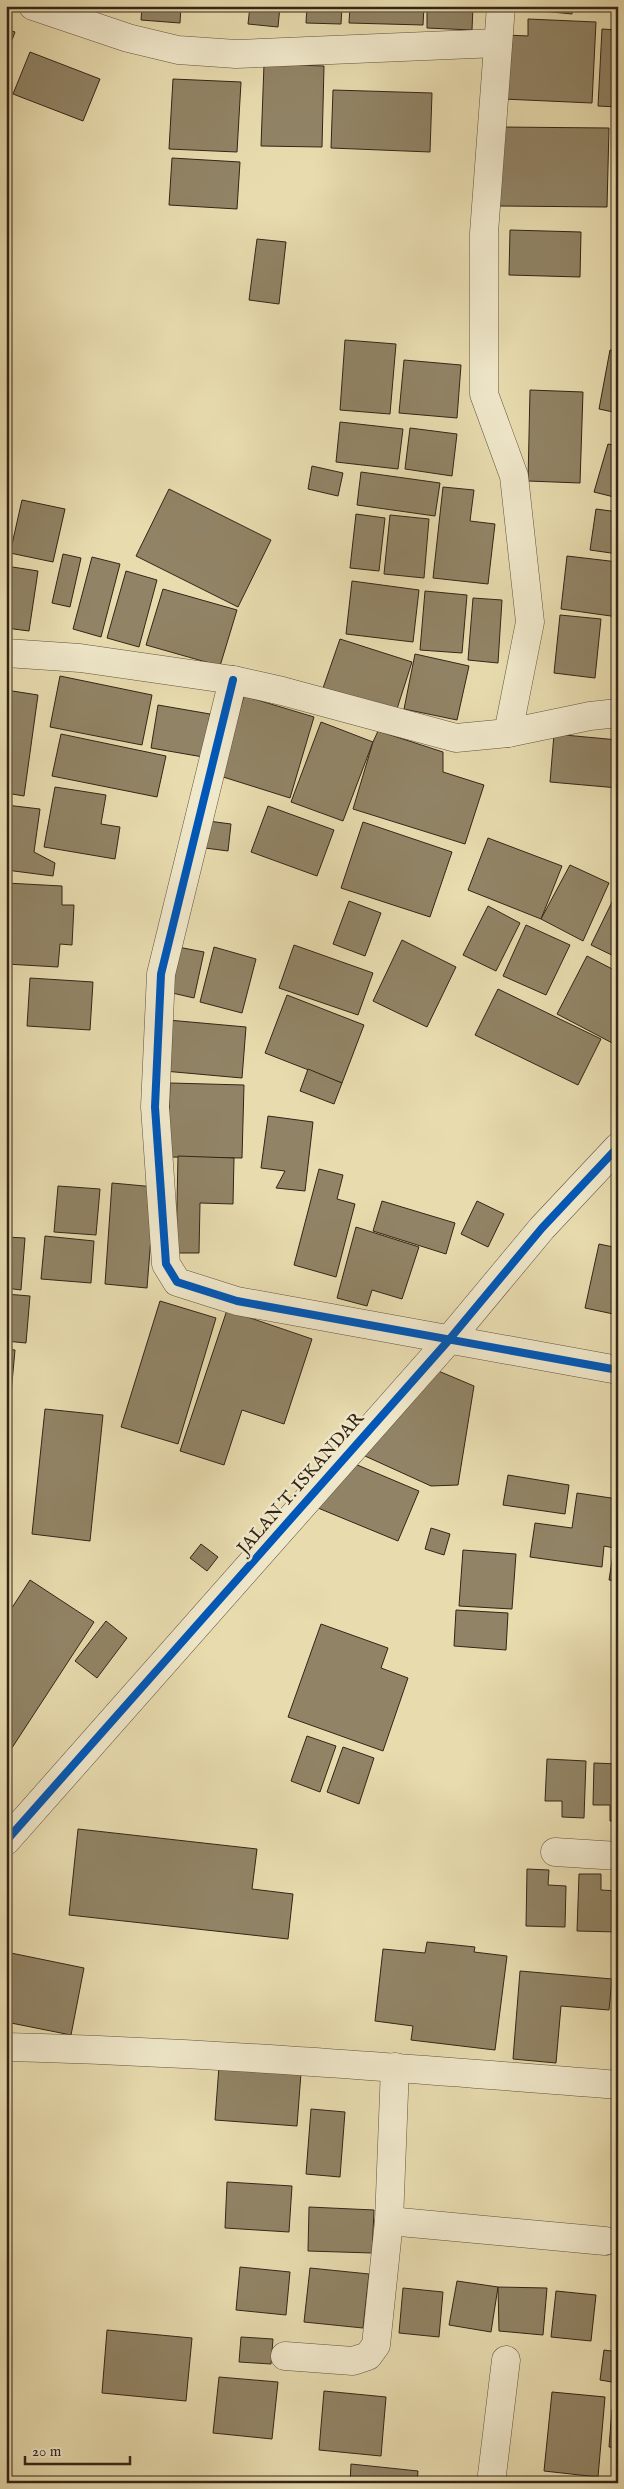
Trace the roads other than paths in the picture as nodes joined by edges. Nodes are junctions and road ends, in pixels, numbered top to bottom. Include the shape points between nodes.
1 (33, 6) edge
2 (500, 6) edge
3 (498, 43) junction
4 (6, 653) edge
5 (233, 680) junction
6 (618, 713) edge
7 (508, 733) junction
8 (618, 1147) edge
9 (448, 1341) junction
10 (618, 1370) edge
11 (6, 1841) edge
12 (555, 1852) dead end
13 (618, 1856) edge
14 (6, 2047) edge
15 (395, 2067) junction
16 (618, 2085) edge
17 (390, 2221) junction
18 (605, 2241) dead end
19 (285, 2356) dead end
20 (506, 2360) dead end
21 (491, 2483) edge

1 - 3 street via 128,38 178,50 236,54
2 - 3 street
3 - 7 street via 484,233 484,394 514,476 530,622
4 - 5 street via 80,658
5 - 7 street via 456,738
5 - 9 street via 161,974 155,1107 166,1264 177,1282 236,1301
6 - 7 street
8 - 9 street, JALAN T. ISKANDAR via 542,1228
9 - 10 street
9 - 11 street, JALAN T. ISKANDAR
12 - 13 street
14 - 15 street via 139,2050
15 - 16 street
15 - 17 street
17 - 18 street
17 - 19 street via 376,2345 368,2356 353,2361
20 - 21 street

